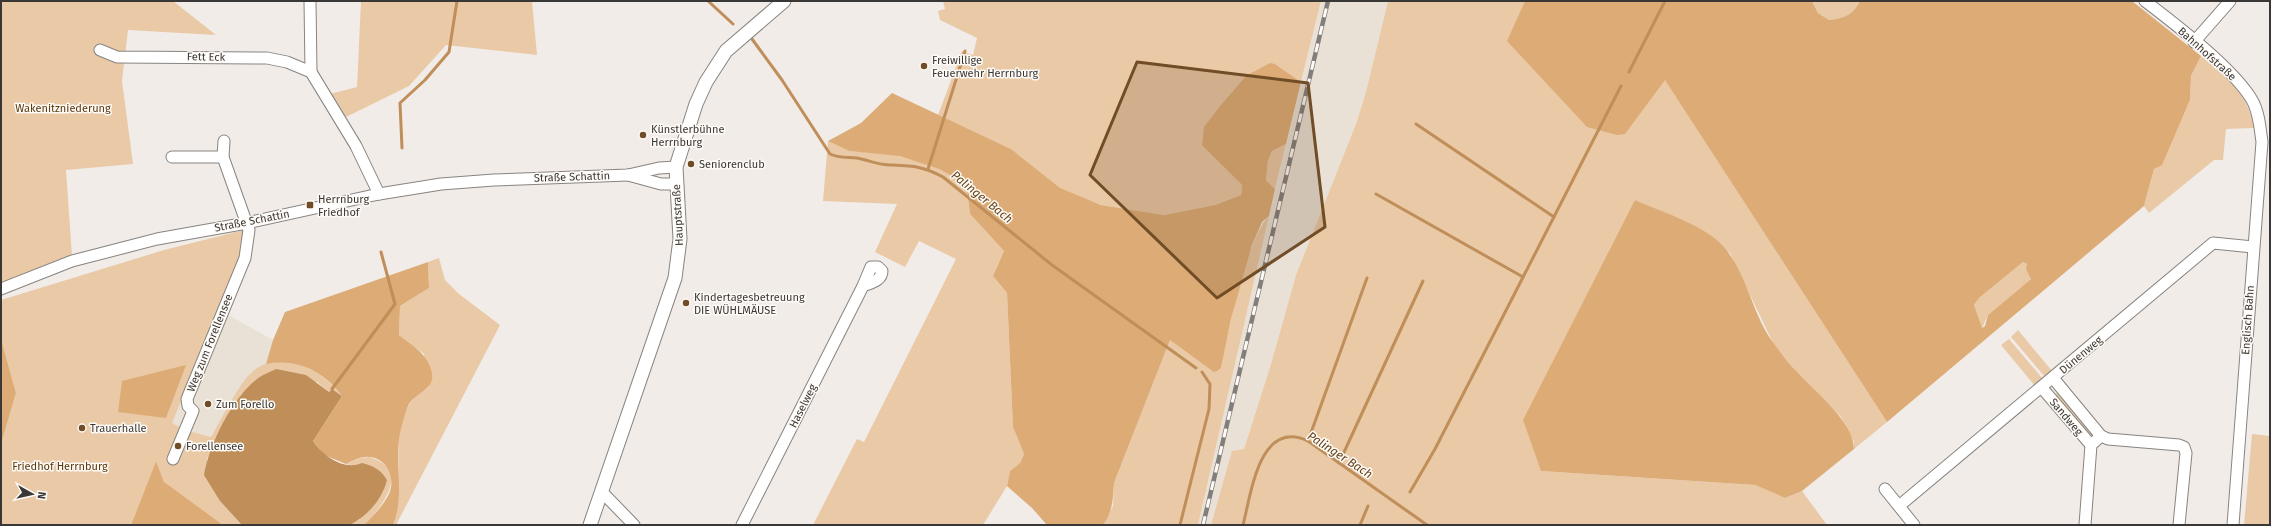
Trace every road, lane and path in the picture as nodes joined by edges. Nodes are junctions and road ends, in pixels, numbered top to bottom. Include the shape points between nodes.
1 (310, 1) edge
2 (784, 1) edge
3 (2145, 1) edge
4 (2230, 1) edge
5 (2194, 42) junction
6 (100, 50) dead end
7 (311, 72) junction
8 (2257, 115) joint
9 (224, 141) dead end
10 (172, 156) dead end
11 (223, 157) junction
12 (676, 167) junction
13 (628, 175) junction
14 (675, 184) junction
15 (378, 194) junction
16 (247, 223) junction
17 (2253, 247) junction
18 (863, 286) dead end
19 (1, 289) edge
20 (2053, 378) junction
21 (2042, 388) junction
22 (2101, 436) junction
23 (2091, 445) junction
24 (173, 459) dead end
25 (1885, 489) dead end
26 (602, 492) junction
27 (1899, 506) junction
28 (590, 525) edge
29 (634, 525) edge
30 (742, 525) edge
31 (1914, 525) edge
32 (2085, 525) edge
33 (2179, 525) edge
34 (2232, 525) edge

1 - 7 street
2 - 12 main road, Hauptstraße via 737,40 716,64 696,104
3 - 5 street, Bahnhofstraße
4 - 5 street
5 - 8 street, Bahnhofstraße via 2241,84 2253,101
6 - 7 street, Fett Eck via 117,57 267,58 287,62
7 - 15 street via 356,146
8 - 17 street, Englisch Bahn via 2262,142
9 - 11 street
10 - 11 street
11 - 16 street
12 - 13 street, Straße Schattin
12 - 14 main road, Hauptstraße
13 - 14 street, Straße Schattin via 661,184
13 - 15 street, Straße Schattin via 494,180 442,184
14 - 26 main road, Hauptstraße via 680,239 675,278
15 - 16 street, Straße Schattin
16 - 19 street, Straße Schattin via 157,239 72,261
16 - 24 street, Weg zum Forellensee via 249,237 244,258 187,399 188,406 193,411
17 - 20 street, Dünenweg via 2213,244
17 - 34 street, Englisch Bahn
18 - 30 street, Haselweg
20 - 21 street, Dünenweg
20 - 22 street, Sandweg
21 - 23 street, Sandweg
21 - 27 street, Dünenweg
22 - 23 street
22 - 33 street via 2108,439 2184,447 2186,453
23 - 32 street
25 - 27 street
26 - 28 main road, Hauptstraße
26 - 29 street
27 - 31 street

